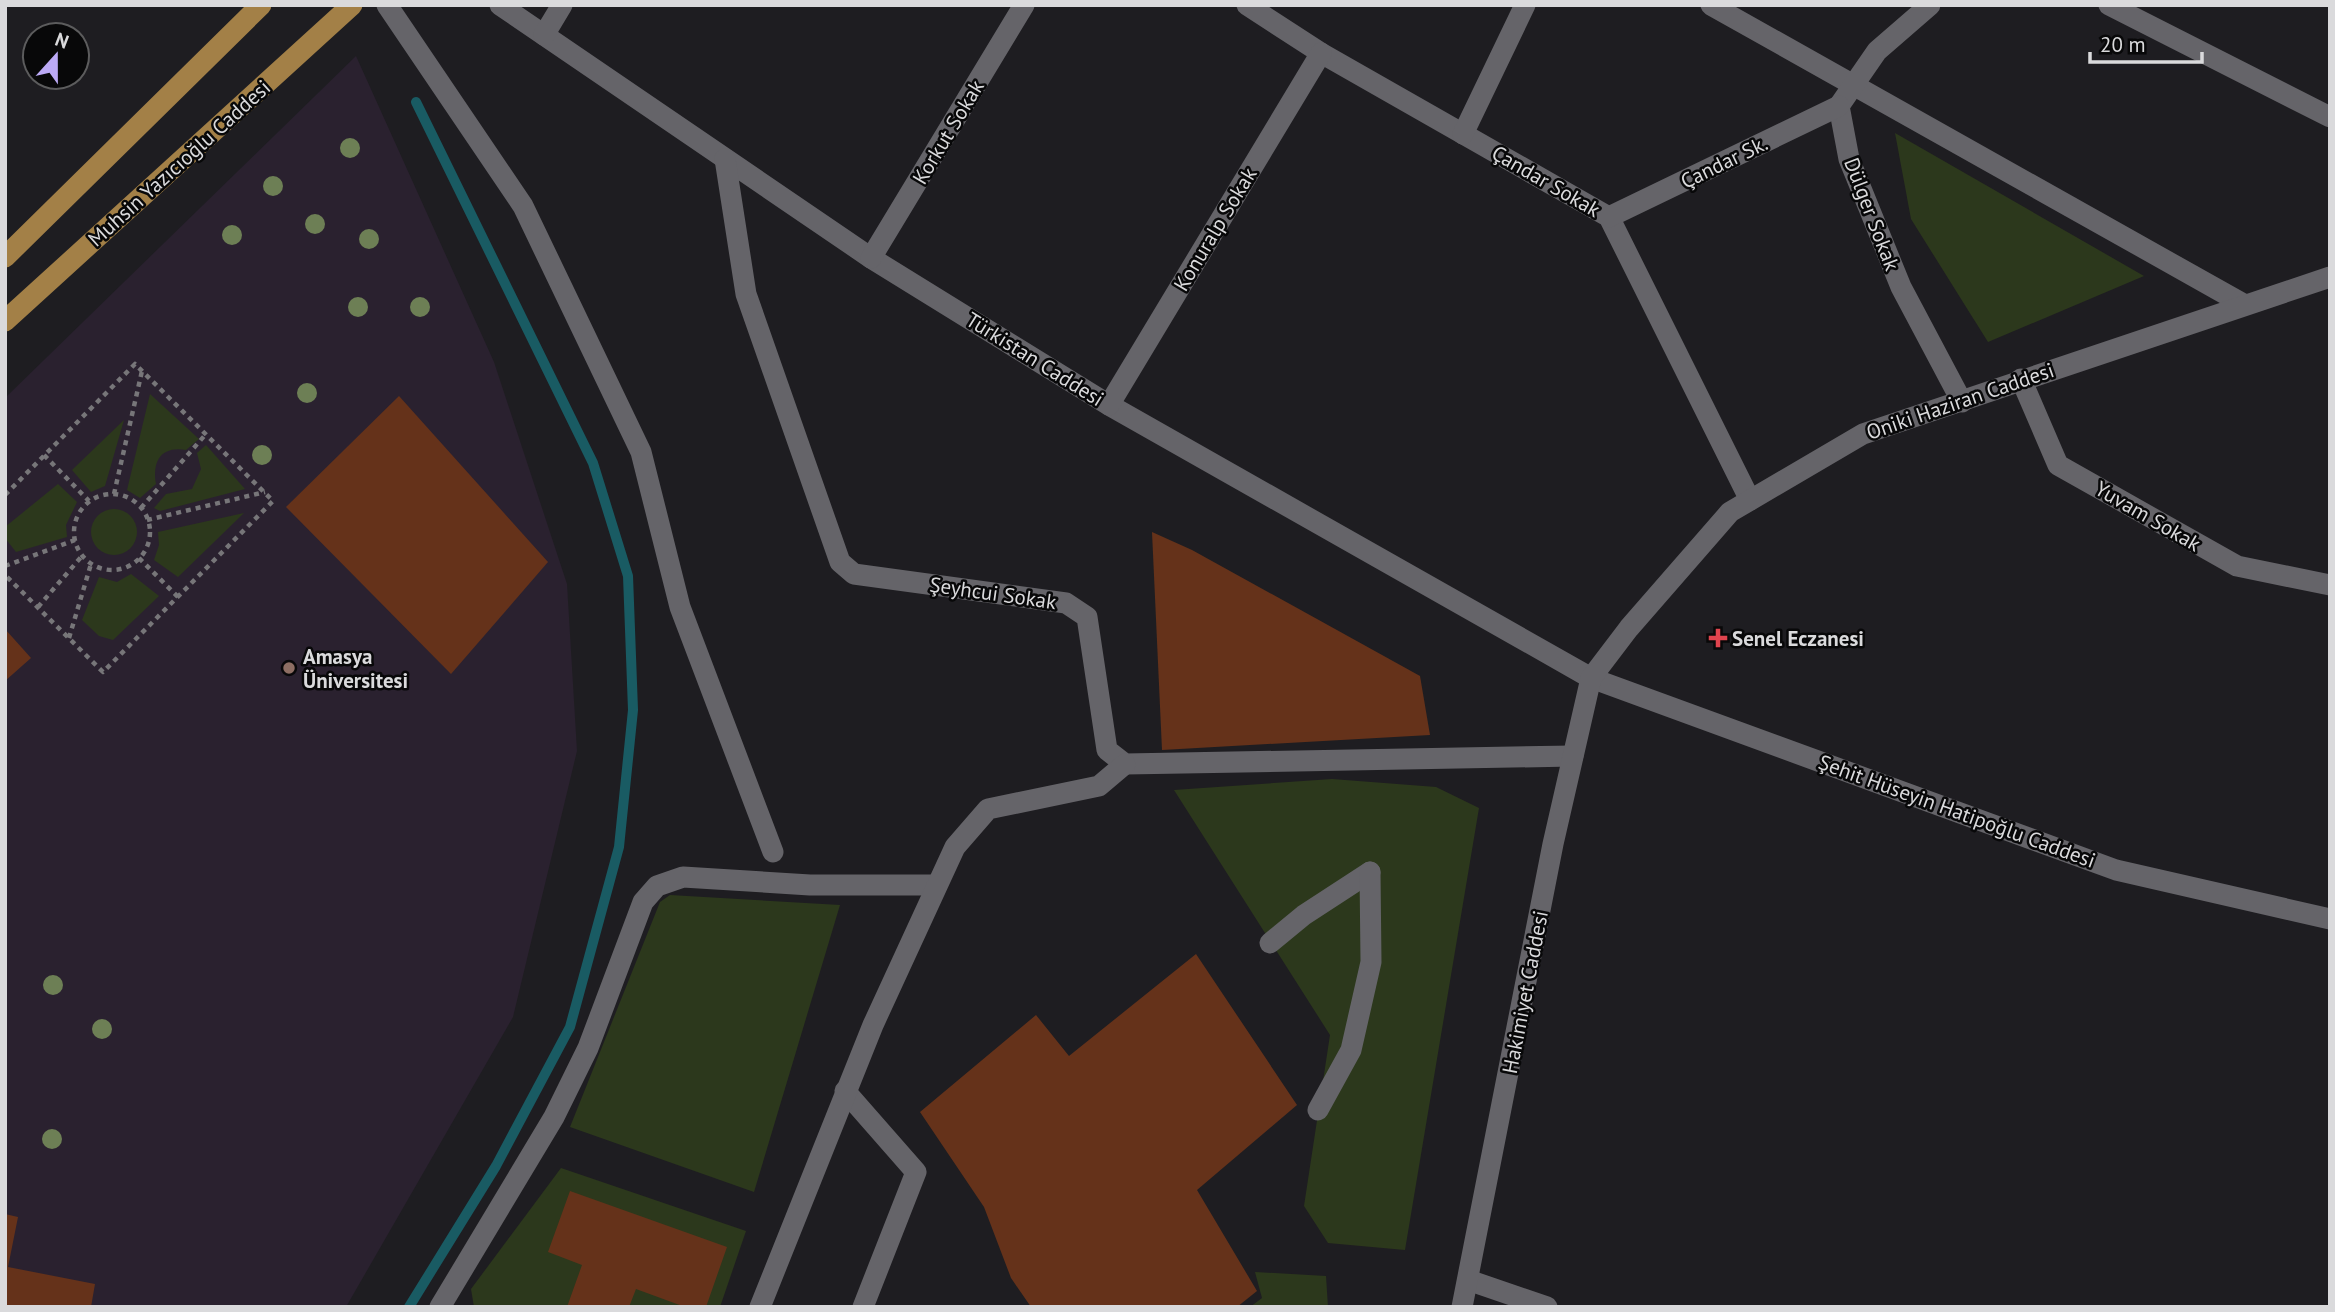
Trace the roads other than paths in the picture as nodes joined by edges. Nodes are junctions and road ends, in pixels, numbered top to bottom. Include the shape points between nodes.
1 (261, 5) edge
2 (352, 5) edge
3 (387, 5) edge
4 (500, 5) edge
5 (562, 5) edge
6 (1024, 5) edge
7 (1247, 5) edge
8 (1525, 5) edge
9 (1711, 5) edge
10 (1930, 5) edge
11 (2109, 5) edge
12 (544, 35) junction
13 (1321, 53) junction
14 (1853, 86) junction
15 (1839, 106) junction
16 (2330, 117) edge
17 (1463, 134) junction
18 (725, 159) junction
19 (1609, 218) junction
20 (5, 257) edge
21 (871, 258) junction
22 (2330, 277) edge
23 (2245, 305) junction
24 (5, 321) edge
25 (2021, 379) junction
26 (1962, 402) junction
27 (1109, 405) junction
28 (1751, 500) junction
29 (2330, 585) edge
30 (1591, 678) junction
31 (1573, 756) junction
32 (1125, 764) junction
33 (773, 852) dead end
34 (937, 885) junction
35 (2330, 919) edge
36 (1270, 943) dead end
37 (845, 1091) junction
38 (1318, 1111) dead end
39 (1468, 1280) junction
40 (440, 1307) edge
41 (760, 1307) edge
42 (863, 1307) edge
43 (1462, 1307) edge
44 (1547, 1307) edge

1 - 20 main road
2 - 24 main road, Muhsin Yazıcıoğlu Caddesi
3 - 33 street via 523,206 641,452 680,607
4 - 12 street, Türkistan Caddesi
5 - 12 street
6 - 21 street, Korkut Sokak
7 - 13 street, Çandar Sokak
8 - 17 street
9 - 14 street
10 - 14 street via 1877,51
11 - 16 street
12 - 18 street, Türkistan Caddesi
13 - 17 street, Çandar Sokak
13 - 27 street, Konuralp Sokak
14 - 15 street
14 - 23 street
15 - 19 street, Çandar Sk.
15 - 26 street, Dülger Sokak via 1849,159 1901,287
17 - 19 street, Çandar Sokak
18 - 21 street, Türkistan Caddesi
18 - 32 street, Şeyhcui Sokak via 746,293 840,562 854,574 1066,603 1087,617 1107,750
19 - 28 street, Çandar Sokak
21 - 27 street, Türkistan Caddesi
22 - 23 street, Oniki Haziran Caddesi
23 - 25 street, Oniki Haziran Caddesi
25 - 26 street, Oniki Haziran Caddesi
25 - 29 street, Yuvam Sokak via 2058,465 2236,566
26 - 28 street, Oniki Haziran Caddesi via 1863,434
27 - 30 street, Türkistan Caddesi
28 - 30 street, Oniki Haziran Caddesi via 1730,512
30 - 31 street, Hakimiyet Caddesi
30 - 35 street, Şehit Hüseyin Hatipoğlu Caddesi via 2116,870
31 - 32 street
31 - 39 street, Hakimiyet Caddesi
32 - 34 street via 1099,786 988,809 955,847
34 - 37 street
34 - 40 street via 810,885 683,877 657,886 643,902 588,1048 554,1117
36 - 38 street via 1370,872 1371,962 1352,1050
37 - 41 street
37 - 42 street via 916,1172
39 - 43 street, Hakimiyet Caddesi
39 - 44 street

